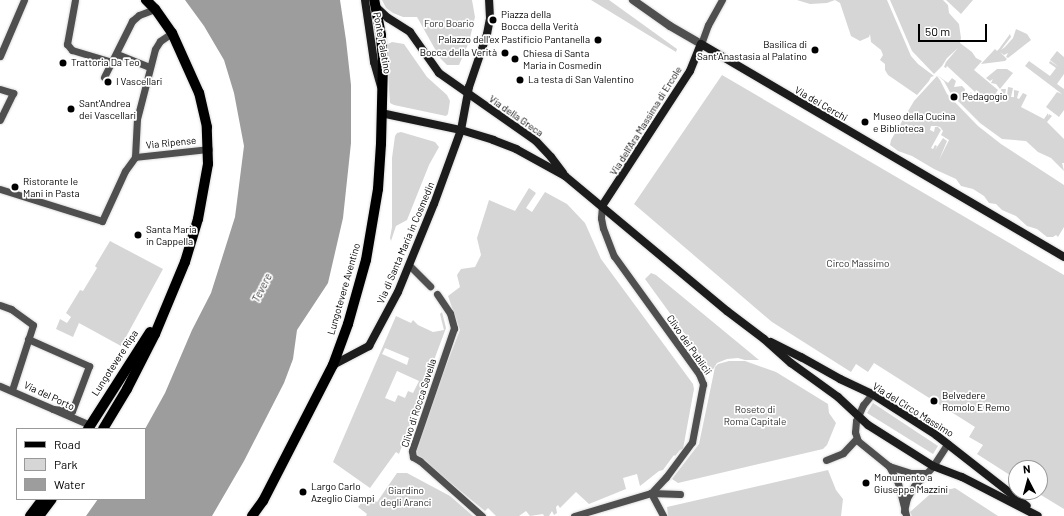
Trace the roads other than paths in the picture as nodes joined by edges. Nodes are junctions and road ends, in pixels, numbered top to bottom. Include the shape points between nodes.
1 (24, 0) edge
2 (75, 0) edge
3 (146, 0) edge
4 (365, 0) edge
5 (489, 0) edge
6 (633, 0) edge
7 (722, 0) edge
8 (375, 3) edge
9 (153, 4) edge
10 (172, 33) junction
11 (701, 44) junction
12 (117, 54) junction
13 (0, 56) edge
14 (112, 62) junction
15 (150, 68) junction
16 (104, 77) dead end
17 (0, 89) edge
18 (382, 89) junction
19 (467, 94) junction
20 (381, 113) junction
21 (0, 120) edge
22 (461, 130) junction
23 (209, 149) junction
24 (135, 157) junction
25 (565, 176) junction
26 (0, 189) edge
27 (602, 206) junction
28 (1064, 257) edge
29 (409, 265) junction
30 (430, 286) dead end
31 (437, 294) dead end
32 (0, 305) edge
33 (162, 316) junction
34 (28, 339) junction
35 (764, 339) junction
36 (333, 365) junction
37 (0, 386) edge
38 (12, 390) junction
39 (872, 394) junction
40 (53, 409) junction
41 (858, 416) junction
42 (89, 427) edge
43 (104, 428) edge
44 (856, 439) junction
45 (948, 443) junction
46 (826, 460) dead end
47 (889, 466) junction
48 (933, 466) junction
49 (925, 473) junction
50 (651, 493) junction
51 (680, 494) dead end
52 (42, 500) edge
53 (51, 500) edge
54 (905, 513) edge
55 (30, 516) edge
56 (39, 516) edge
57 (252, 516) edge
58 (482, 516) edge
59 (574, 516) edge
60 (663, 516) edge
61 (1039, 516) edge

1 - 13 street
2 - 14 street via 67,44 72,50
3 - 9 main road, Lungotevere Ripa
4 - 18 main road, Ponte Palatino via 374,62
5 - 19 main road via 490,18 487,34
6 - 11 street, Via dei Cerchi
7 - 11 street
8 - 18 main road, Lungotevere Aventino via 381,41
8 - 19 main road, Via della Greca via 388,18 410,32 436,70
9 - 10 main road, Lungotevere Ripa
9 - 12 street via 132,21
10 - 15 street via 157,45
10 - 23 main road, Lungotevere Ripa via 199,93 206,116
11 - 27 main road, Via dell'Ara Massima di Ercole via 690,71
11 - 28 main road, Via dei Cerchi
12 - 14 street
12 - 15 street
14 - 16 street
15 - 24 street via 137,119
17 - 21 street via 13,93
18 - 20 main road, Lungotevere Aventino
19 - 22 main road, Via di Santa Maria in Cosmedin
19 - 25 main road, Via della Greca via 536,141
20 - 22 main road, Via della Greca
20 - 36 main road, Lungotevere Aventino via 380,169 370,243 348,324
22 - 25 main road, Via della Greca via 505,144
22 - 29 main road, Via di Santa Maria in Cosmedin
23 - 24 street, Via Ripense
23 - 33 main road, Lungotevere Ripa via 207,176 193,240
24 - 26 street via 125,171 102,221
25 - 27 main road, Via della Greca
27 - 35 main road, Via del Circo Massimo
27 - 50 street, Clivo dei Publicii via 603,228 614,256 699,374 703,384 692,442 666,478
29 - 30 street
29 - 36 main road, Via di Santa Maria in Cosmedin via 391,306 369,346
31 - 58 street, Clivo di Rocca Savella via 450,313 454,328 412,457 420,461
32 - 34 street via 11,309 33,325
33 - 42 main road, Lungotevere Ripa
33 - 43 main road, Lungotevere Ripa via 156,334
34 - 38 street
34 - 40 street via 89,366 72,411
35 - 39 main road, Via del Circo Massimo
35 - 41 main road, Via del Circo Massimo via 791,363 838,397
36 - 57 main road, Lungotevere Aventino via 270,487
37 - 38 street, Via del Porto
38 - 40 street, Via del Porto
39 - 41 street
39 - 45 main road, Via del Circo Massimo
40 - 42 street, Via del Porto
41 - 44 street via 854,427
41 - 48 main road, Via del Circo Massimo
44 - 46 street via 843,453
44 - 47 street
45 - 48 street
45 - 61 main road, Via del Circo Massimo
47 - 49 street via 911,473
47 - 54 street via 896,477
48 - 49 street
48 - 61 main road, Via del Circo Massimo via 966,479
49 - 54 street via 910,491
50 - 51 street
50 - 59 street
50 - 60 street
52 - 55 main road
53 - 56 main road

